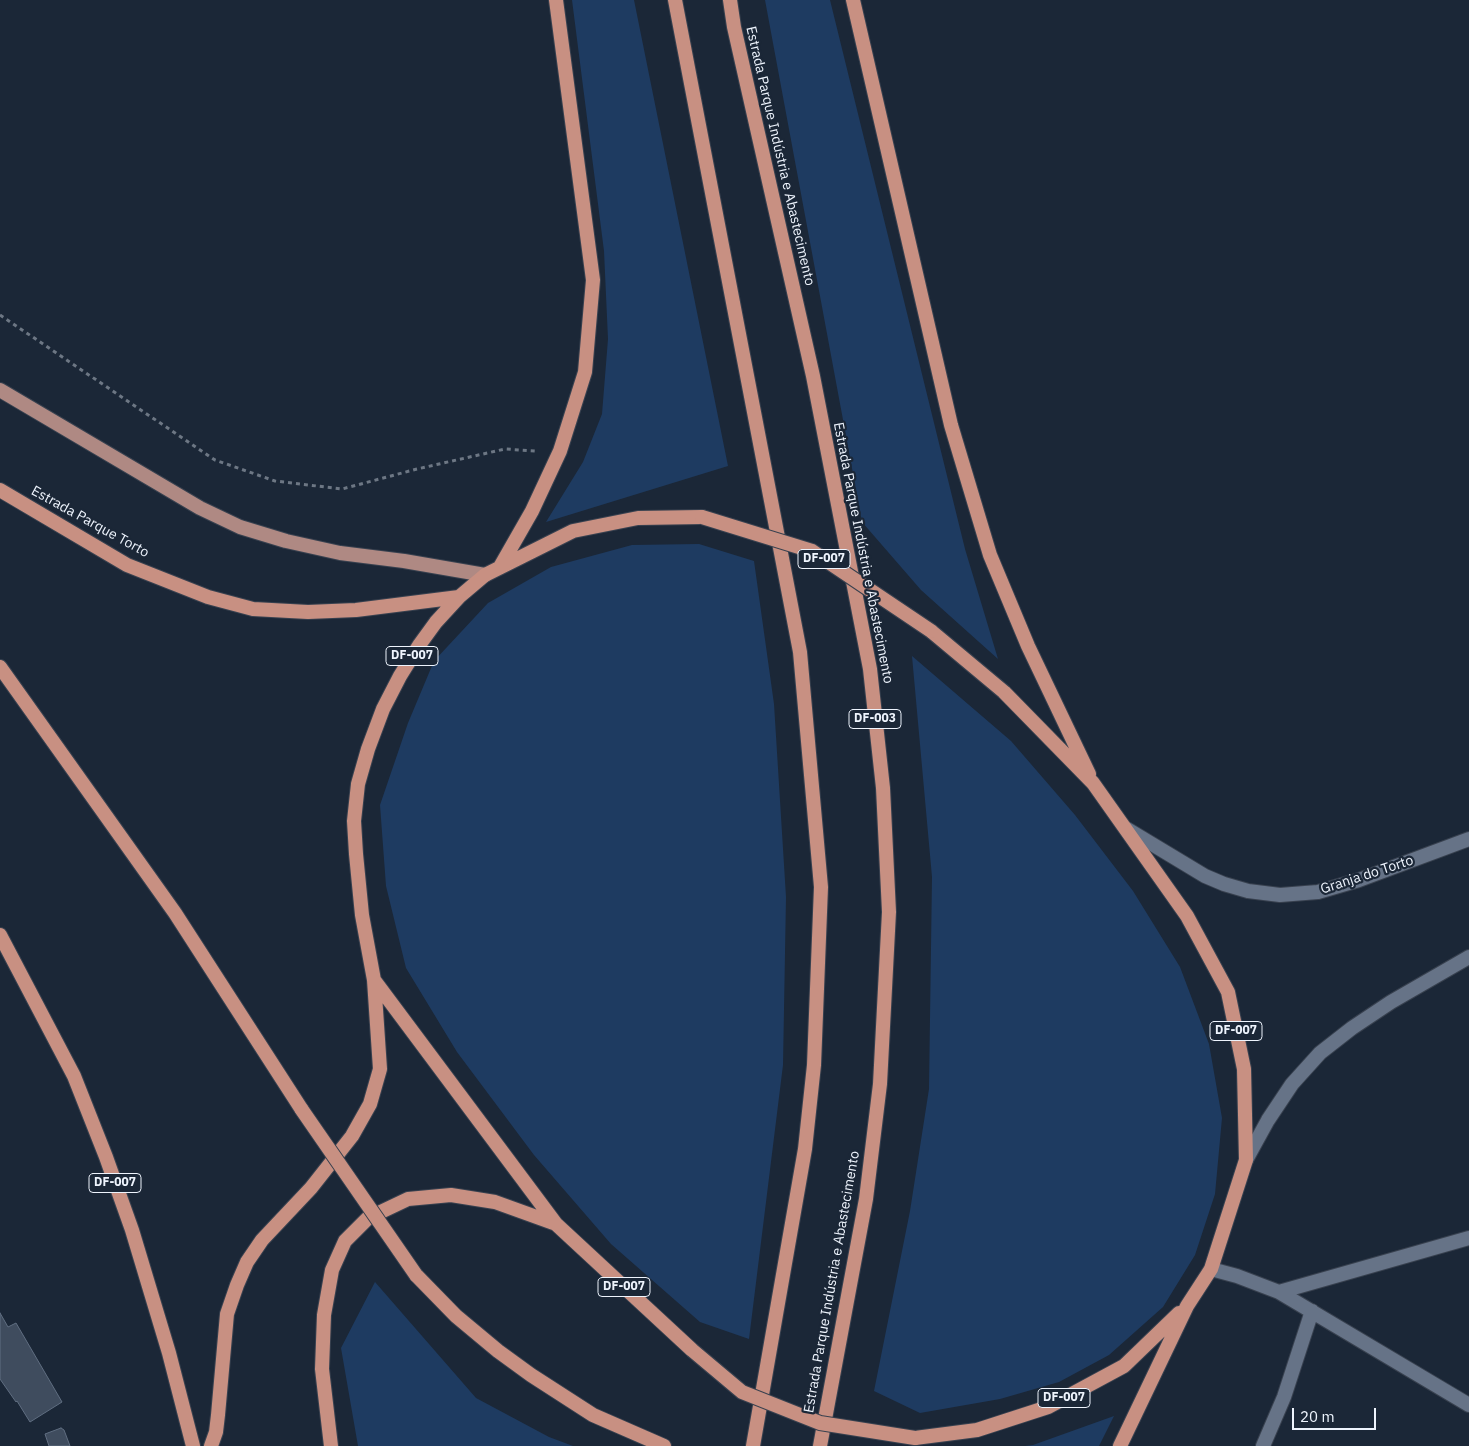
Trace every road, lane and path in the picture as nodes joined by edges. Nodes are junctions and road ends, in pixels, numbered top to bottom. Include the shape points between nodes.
1 (556, 0) edge
2 (675, 0) edge
3 (730, 0) edge
4 (853, 0) edge
5 (0, 315) edge
6 (0, 390) edge
7 (559, 453) junction
8 (0, 490) edge
9 (500, 567) junction
10 (485, 575) junction
11 (459, 597) junction
12 (0, 668) edge
13 (1094, 783) junction
14 (1127, 829) junction
15 (1469, 839) edge
16 (0, 935) edge
17 (1469, 957) edge
18 (374, 980) junction
19 (1246, 1160) junction
20 (556, 1224) junction
21 (1469, 1238) edge
22 (1211, 1269) junction
23 (1279, 1292) junction
24 (1186, 1306) junction
25 (1312, 1312) junction
26 (1469, 1405) edge
27 (193, 1446) edge
28 (210, 1446) edge
29 (331, 1446) edge
30 (664, 1446) edge
31 (753, 1446) edge
32 (820, 1446) edge
33 (1120, 1446) edge
34 (1263, 1446) edge

1 - 7 highway via 593,280 585,372
2 - 31 highway via 800,652 821,887 814,1065 805,1148
3 - 32 highway, Estrada Parque Indústria e Abastecimento / DF-003 via 813,376 868,659 883,788 890,912 880,1084 866,1200
4 - 13 highway via 951,425 990,555 1028,646
5 - 7 path via 215,460 274,481 342,489 417,468 505,449
6 - 10 main road via 200,508 240,527 340,553
7 - 9 highway
8 - 11 highway, Estrada Parque Torto via 127,565 208,597 253,609 356,610
9 - 10 highway, DF-007
9 - 13 highway, DF-007, bridge via 573,531 638,518 702,517 812,551 932,631 1004,692
10 - 11 highway, DF-007
11 - 18 highway, DF-007 via 436,622 400,676 383,709 358,784 354,821 356,854 362,915
12 - 30 highway, bridge via 175,913 302,1110 416,1275 456,1316 531,1375 593,1414
13 - 14 highway, DF-007
14 - 15 street, Granja do Torto via 1205,876 1248,891 1280,895 1318,892 1359,880
14 - 19 highway, DF-007 via 1187,916 1228,992 1244,1069
16 - 27 highway, DF-007 via 74,1076 106,1157 135,1239
17 - 19 street via 1391,1002 1320,1053 1292,1084
18 - 20 highway, DF-007
18 - 28 highway via 380,1069 370,1104 331,1164 262,1240 247,1262 227,1314 216,1432
19 - 22 highway, DF-007
20 - 24 highway, DF-007, bridge via 742,1392 820,1423 915,1438 977,1430 1048,1407 1124,1366
20 - 29 highway via 495,1202 451,1195 408,1199 368,1218 345,1241 332,1270 324,1315 322,1369
21 - 23 street
22 - 23 street
22 - 24 highway, DF-007
23 - 25 street
24 - 33 highway, DF-007
25 - 26 street
25 - 34 street via 1287,1389

